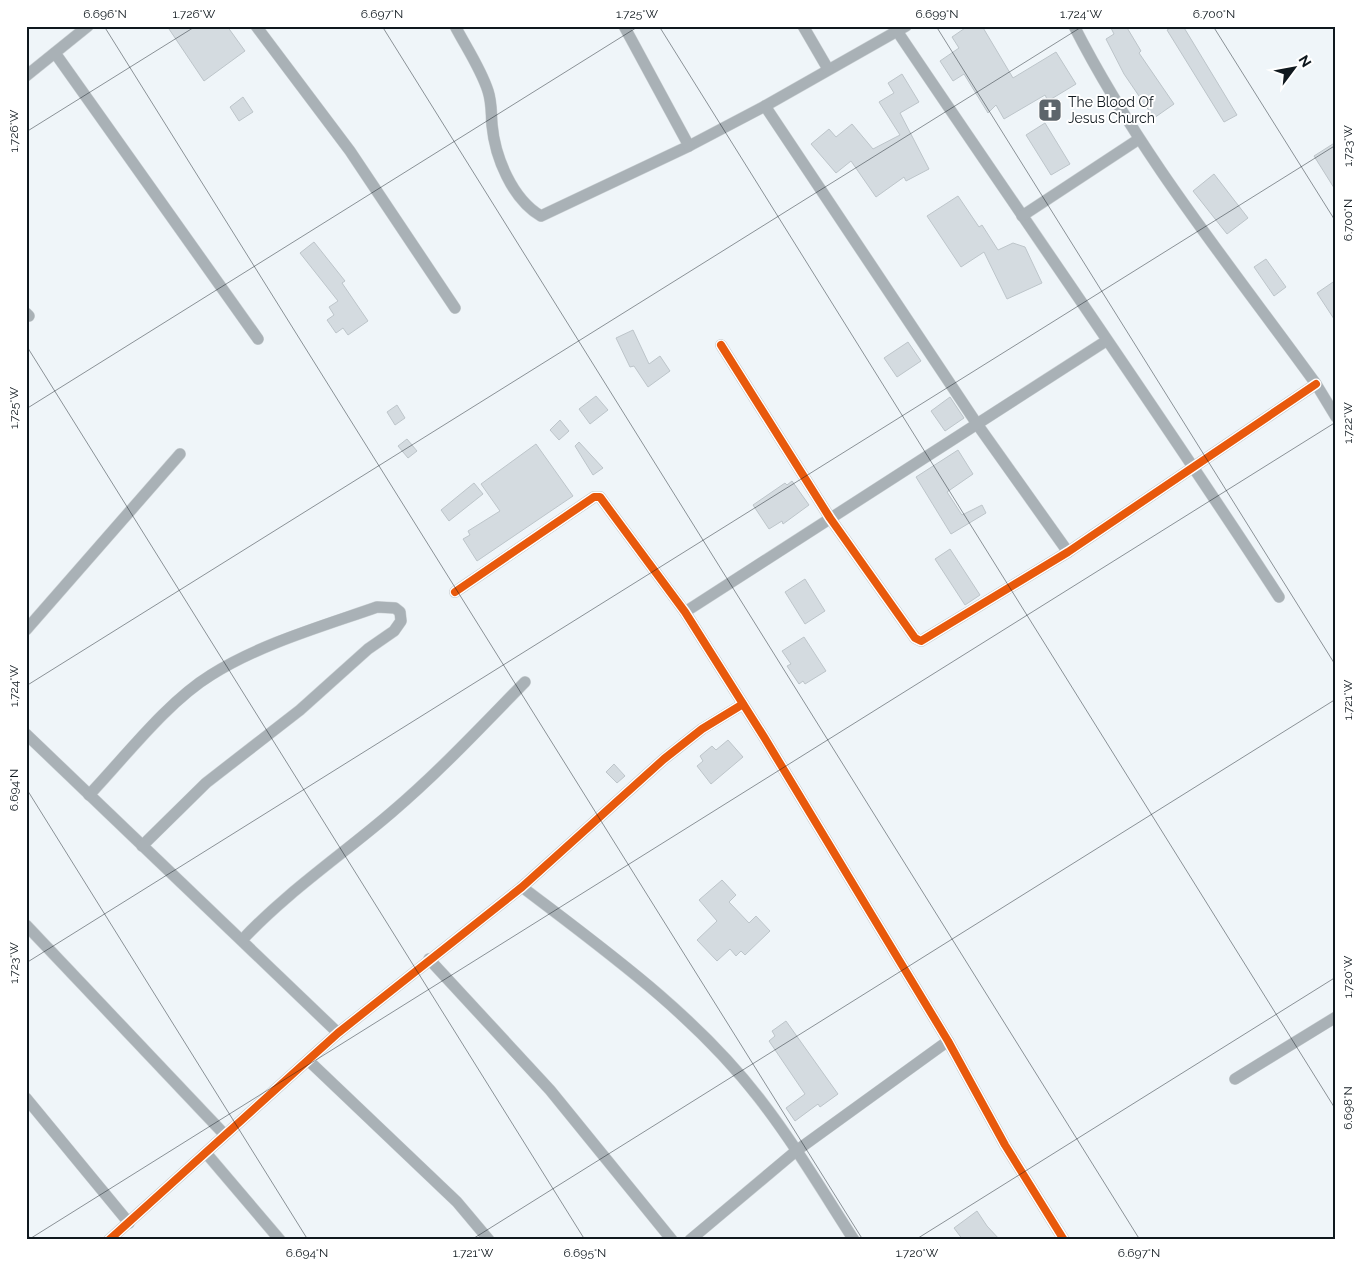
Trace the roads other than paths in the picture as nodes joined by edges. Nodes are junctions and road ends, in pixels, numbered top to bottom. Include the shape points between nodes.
1 (88, 26) edge
2 (256, 26) edge
3 (455, 26) edge
4 (624, 26) edge
5 (803, 26) edge
6 (1074, 26) edge
7 (901, 29) edge
8 (55, 53) junction
9 (828, 69) junction
10 (26, 76) edge
11 (765, 106) junction
12 (1139, 139) junction
13 (689, 146) junction
14 (1022, 216) junction
15 (455, 308) dead end
16 (258, 339) dead end
17 (1106, 341) junction
18 (721, 345) dead end
19 (1316, 384) junction
20 (1336, 417) edge
21 (977, 424) junction
22 (180, 454) dead end
23 (1194, 466) junction
24 (830, 518) junction
25 (1068, 552) junction
26 (455, 592) dead end
27 (1279, 597) dead end
28 (685, 612) junction
29 (26, 630) edge
30 (525, 682) dead end
31 (743, 704) junction
32 (26, 734) edge
33 (89, 795) junction
34 (142, 846) junction
35 (522, 887) junction
36 (26, 925) edge
37 (242, 940) junction
38 (429, 959) junction
39 (1336, 1017) edge
40 (338, 1033) junction
41 (948, 1041) junction
42 (309, 1061) junction
43 (1235, 1079) dead end
44 (26, 1098) edge
45 (225, 1135) junction
46 (796, 1151) junction
47 (206, 1153) junction
48 (129, 1223) junction
49 (109, 1240) edge
50 (280, 1240) edge
51 (489, 1240) edge
52 (672, 1240) edge
53 (690, 1240) edge
54 (854, 1240) edge
55 (1064, 1240) edge

1 - 8 street
2 - 15 street via 350,151
3 - 13 street via 487,88 498,156 513,186 526,204 541,216
4 - 13 street
5 - 9 street
6 - 12 street via 1100,77
7 - 9 street
7 - 14 street
8 - 10 street
8 - 16 street
9 - 11 street
11 - 13 street
11 - 21 street
12 - 14 street
12 - 19 street
14 - 17 street
17 - 21 street
17 - 23 street
18 - 24 street
19 - 20 street
19 - 23 street
21 - 24 street
21 - 25 street
22 - 29 street
23 - 25 street
23 - 27 street
24 - 25 street via 915,638 921,641
24 - 28 street
26 - 28 street via 598,496
28 - 31 street
30 - 37 street via 392,812 278,902
31 - 35 street via 702,729 664,759
31 - 41 street
32 - 33 street
33 - 34 street
33 - 34 street via 171,708 211,675 255,653 378,607 395,608 400,612 401,621 394,631 206,784
34 - 37 street
35 - 38 street
35 - 46 street via 661,995 758,1098
36 - 45 street
37 - 40 street
38 - 40 street
38 - 52 street via 550,1090
39 - 43 street
40 - 42 street
41 - 46 street
41 - 55 street via 1005,1145
42 - 45 street
42 - 51 street via 457,1202
44 - 48 street
45 - 47 street
46 - 53 street
46 - 54 street
47 - 48 street
47 - 50 street
48 - 49 street

